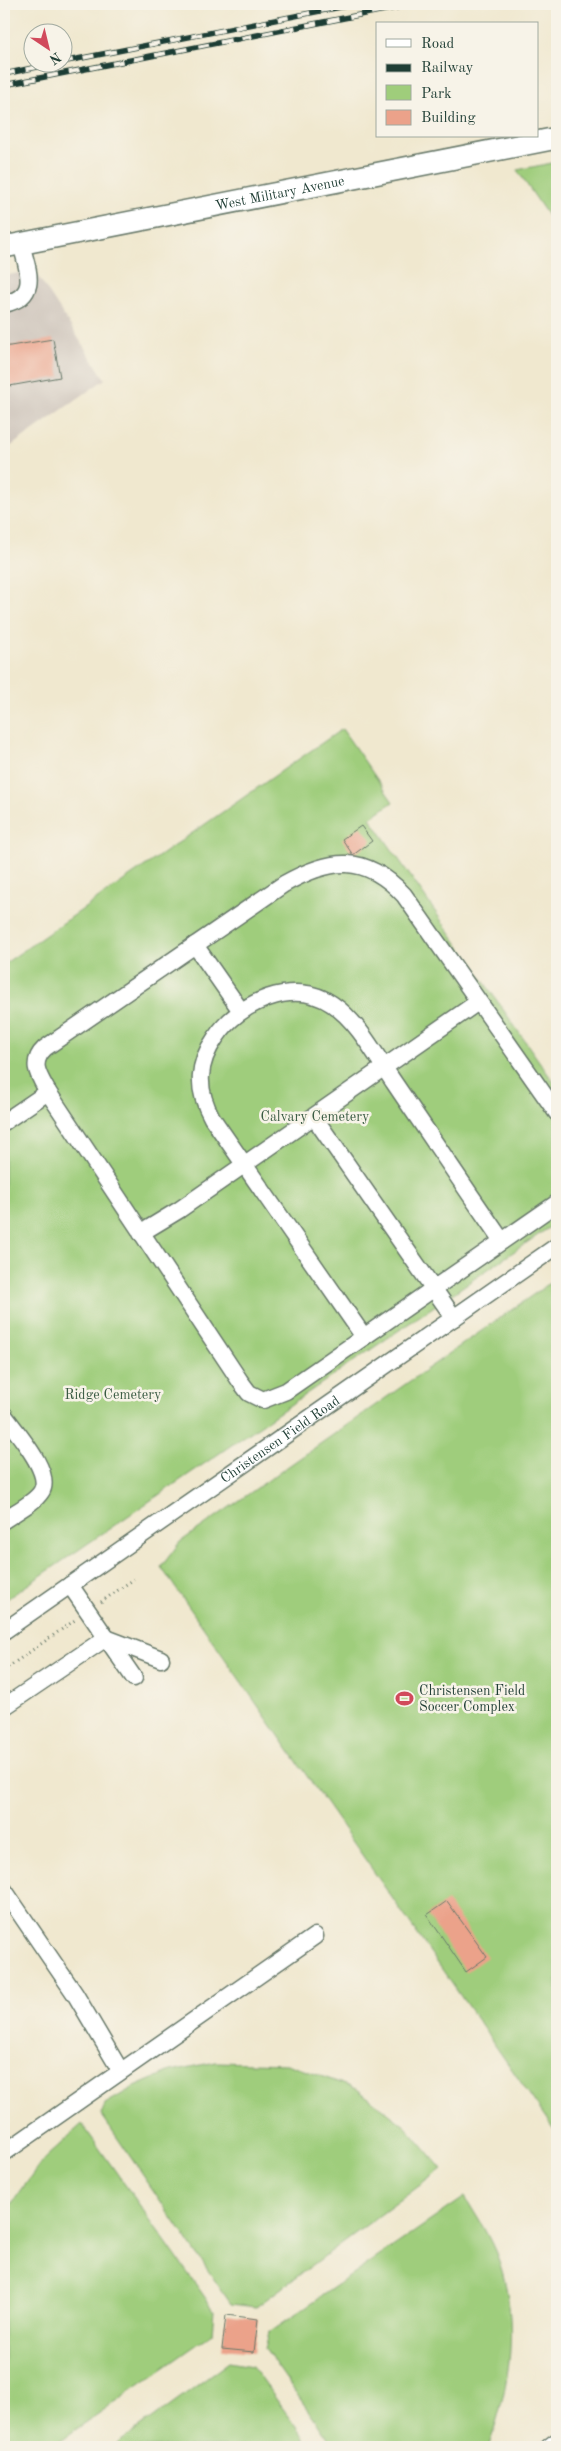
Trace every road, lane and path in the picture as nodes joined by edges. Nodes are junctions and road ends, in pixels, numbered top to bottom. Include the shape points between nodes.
1 (557, 138) edge
2 (13, 245) edge
3 (4, 304) edge
4 (195, 945) junction
5 (478, 1002) junction
6 (241, 1011) junction
7 (384, 1068) junction
8 (48, 1092) junction
9 (557, 1113) edge
10 (314, 1117) junction
11 (4, 1122) edge
12 (245, 1165) junction
13 (557, 1203) edge
14 (141, 1233) junction
15 (502, 1241) junction
16 (557, 1246) edge
17 (434, 1288) junction
18 (454, 1318) junction
19 (364, 1337) junction
20 (4, 1415) edge
21 (4, 1520) edge
22 (134, 1579) dead end
23 (70, 1585) junction
24 (88, 1611) junction
25 (4, 1631) edge
26 (106, 1638) junction
27 (161, 1659) dead end
28 (4, 1670) edge
29 (134, 1678) dead end
30 (4, 1707) edge
31 (4, 1890) edge
32 (315, 1936) dead end
33 (120, 2070) junction
34 (4, 2152) edge
35 (557, 2441) edge
36 (549, 2447) edge

1 - 2 main road, West Military Avenue
2 - 3 street via 29,272 29,285 24,296
4 - 5 street via 298,876 329,864 354,863 380,874 404,895
4 - 6 street
4 - 8 street via 40,1053 35,1066
5 - 7 street
5 - 9 street
6 - 7 street via 280,994 324,999 349,1019
6 - 12 street via 215,1038 204,1061 200,1080 206,1108
7 - 10 street
7 - 15 street
8 - 11 street
8 - 14 street
10 - 12 street
10 - 17 street
12 - 14 street
12 - 19 street
13 - 15 street
14 - 19 street via 240,1381 255,1398 263,1400 278,1395
15 - 17 street
16 - 18 street, Christensen Field Road
17 - 18 street
17 - 19 street
18 - 23 street, Christensen Field Road
20 - 21 street via 37,1461 45,1483 41,1492
22 - 24 path
23 - 24 street
23 - 25 street, Christensen Field Road
24 - 26 street
24 - 28 path
26 - 27 street
26 - 29 street
26 - 30 street
31 - 33 street via 75,1994
32 - 33 street
33 - 34 street
35 - 36 street

